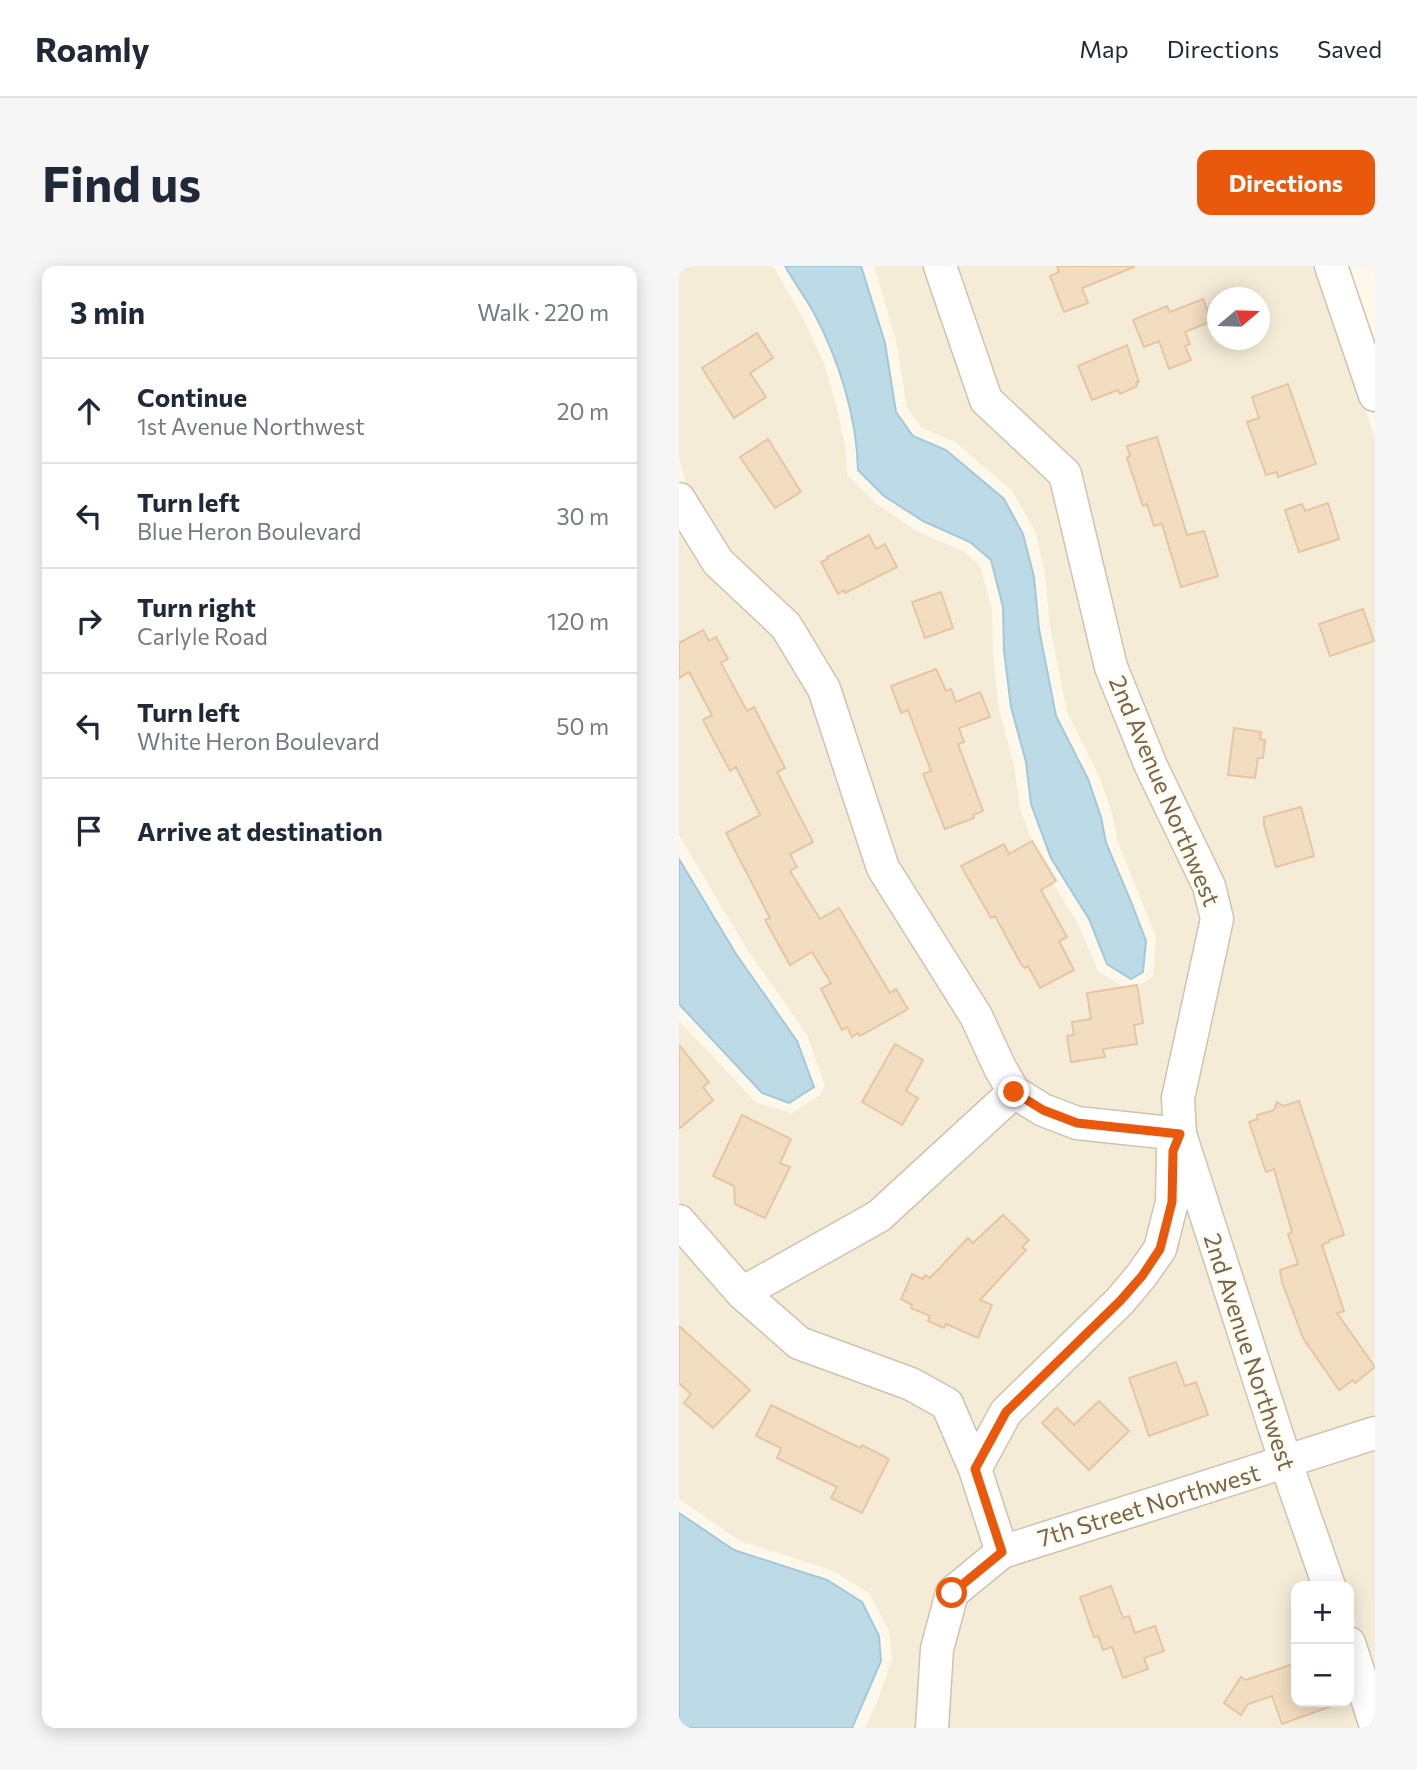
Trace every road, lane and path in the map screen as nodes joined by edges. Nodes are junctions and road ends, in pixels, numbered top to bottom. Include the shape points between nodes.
1 (940, 266) edge
2 (1331, 266) edge
3 (1375, 395) edge
4 (679, 499) edge
5 (1014, 1092) junction
6 (1180, 1134) junction
7 (679, 1221) edge
8 (742, 1293) junction
9 (1375, 1433) edge
10 (1286, 1463) junction
11 (975, 1469) junction
12 (1002, 1552) junction
13 (1327, 1581) edge
14 (1349, 1644) edge
15 (1375, 1723) edge
16 (932, 1728) edge

1 - 6 street, 2nd Avenue Northwest via 986,400 1065,474 1111,667 1151,766 1209,886 1217,919 1178,1098
2 - 3 street
4 - 5 street via 718,562 786,626 824,690 883,868 976,1016
5 - 6 street via 1077,1123
5 - 8 street via 879,1216
6 - 10 street, 2nd Avenue Northwest
6 - 11 street via 1173,1151 1172,1202 1160,1249 1120,1301 1006,1412
7 - 8 street
8 - 11 street via 799,1343 911,1384 947,1404
9 - 10 street, 7th Street Northwest
10 - 12 street, 7th Street Northwest
10 - 13 street, 2nd Avenue Northwest
11 - 12 street
12 - 16 street via 952,1593 937,1649
14 - 15 street

